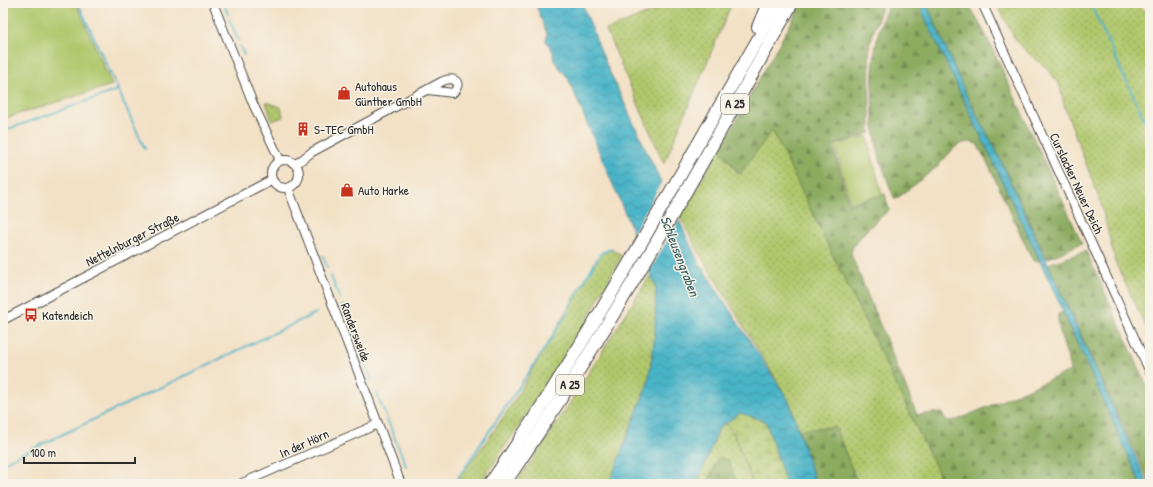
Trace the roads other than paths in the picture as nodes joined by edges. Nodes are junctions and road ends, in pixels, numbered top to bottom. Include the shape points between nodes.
1 (213, 3) edge
2 (768, 3) edge
3 (779, 3) edge
4 (792, 3) edge
5 (982, 3) edge
6 (746, 60) junction
7 (428, 90) dead end
8 (280, 160) junction
9 (296, 164) junction
10 (272, 180) junction
11 (288, 188) junction
12 (3, 320) edge
13 (1150, 372) edge
14 (378, 424) junction
15 (240, 484) edge
16 (401, 484) edge
17 (490, 484) edge
18 (504, 484) edge

1 - 8 street via 252,101
2 - 6 highway
3 - 6 highway, A 25
4 - 18 highway, A 25 via 632,284 546,423
5 - 13 street, Curslacker Neuer Deich
6 - 17 highway, A 25 via 626,271 536,416
7 - 9 street via 312,152
8 - 9 street via 289,160
8 - 10 street via 271,171
9 - 11 street via 299,170 298,179
10 - 11 street via 278,187
10 - 12 street, Nettelnburger Straße
11 - 14 street, Randersweide
14 - 15 street, In der Hörn
14 - 16 street, Randersweide

